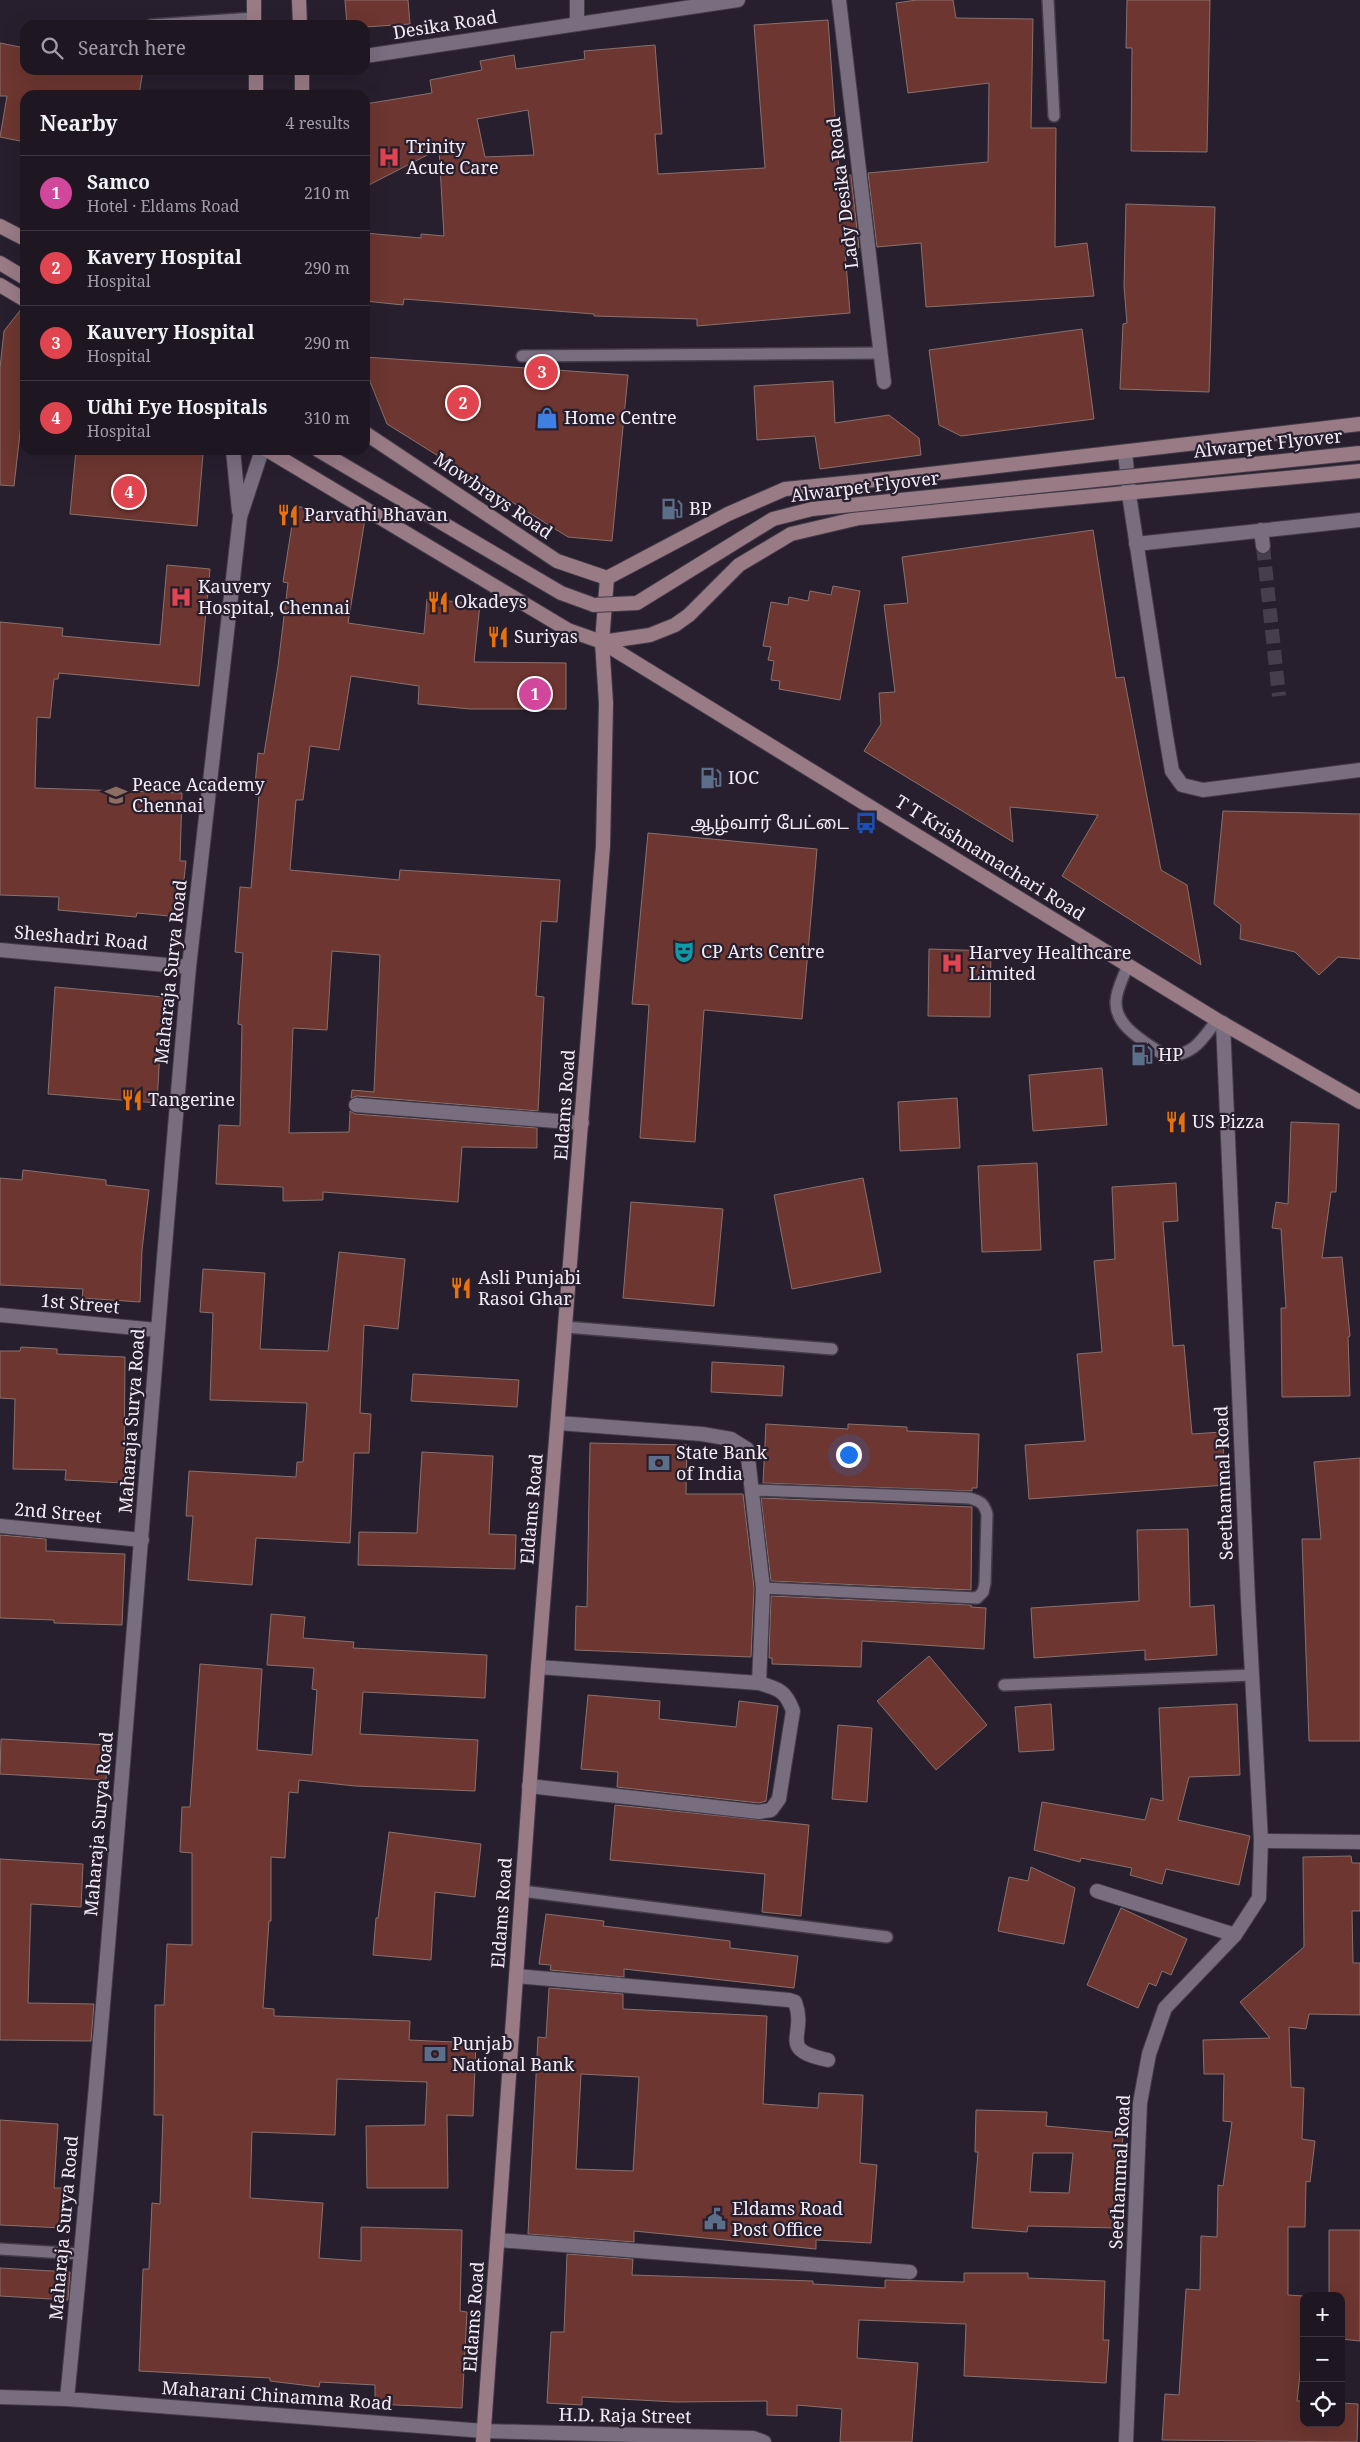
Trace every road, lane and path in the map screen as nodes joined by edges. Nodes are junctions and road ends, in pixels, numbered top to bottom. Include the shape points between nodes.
1 (254, 0) edge
2 (299, 0) edge
3 (577, 0) edge
4 (738, 0) edge
5 (839, 0) edge
6 (1048, 0) edge
7 (688, 4) edge
8 (254, 20) edge
9 (300, 20) edge
10 (577, 24) junction
11 (370, 55) edge
12 (256, 75) edge
13 (302, 75) edge
14 (256, 90) edge
15 (302, 90) edge
16 (1054, 116) dead end
17 (0, 226) edge
18 (20, 236) edge
19 (0, 263) edge
20 (20, 275) edge
21 (0, 285) edge
22 (20, 297) edge
23 (881, 354) junction
24 (522, 356) dead end
25 (884, 382) dead end
26 (1360, 424) edge
27 (370, 436) edge
28 (1125, 452) junction
29 (1360, 453) edge
30 (234, 455) edge
31 (260, 455) edge
32 (276, 455) edge
33 (326, 455) edge
34 (1360, 471) edge
35 (1129, 493) junction
36 (240, 517) junction
37 (1360, 520) edge
38 (1261, 530) junction
39 (1136, 544) junction
40 (1263, 546) tunnel mouth
41 (606, 578) junction
42 (602, 642) junction
43 (1360, 770) edge
44 (0, 950) edge
45 (1128, 965) junction
46 (189, 967) junction
47 (1220, 1021) junction
48 (1360, 1102) edge
49 (356, 1105) dead end
50 (582, 1123) junction
51 (0, 1315) edge
52 (566, 1327) junction
53 (157, 1330) junction
54 (832, 1349) dead end
55 (558, 1424) junction
56 (753, 1490) junction
57 (0, 1526) edge
58 (142, 1540) junction
59 (764, 1588) junction
60 (538, 1667) junction
61 (1252, 1675) junction
62 (760, 1683) junction
63 (1004, 1685) dead end
64 (530, 1786) junction
65 (1261, 1841) junction
66 (1360, 1842) edge
67 (1097, 1890) dead end
68 (522, 1891) junction
69 (1235, 1935) junction
70 (887, 1937) dead end
71 (516, 1976) junction
72 (828, 2060) dead end
73 (498, 2240) junction
74 (0, 2249) edge
75 (81, 2254) junction
76 (910, 2272) dead end
77 (0, 2397) edge
78 (67, 2399) junction
79 (484, 2436) edge
80 (764, 2442) edge
81 (1126, 2442) edge

1 - 8 main road
2 - 9 main road
3 - 10 street
4 - 7 street, Desika Road
5 - 23 street, Lady Desika Road
6 - 16 lane
7 - 10 street, Desika Road
10 - 11 street, Desika Road
12 - 14 main road
13 - 15 main road
17 - 18 main road
19 - 20 main road
21 - 22 main road
23 - 24 lane
23 - 25 street, Lady Desika Road
26 - 28 main road
27 - 41 main road, Mowbrays Road via 557,561
28 - 35 street
28 - 41 main road via 785,488
29 - 33 main road, Alwarpet Flyover, bridge via 812,509 773,519 637,603 594,605 561,593
30 - 36 street
31 - 36 street, Maharaja Surya Road
32 - 42 main road via 568,630
34 - 35 main road
35 - 39 street
35 - 42 main road via 859,518 790,534 739,565 675,626 650,635
36 - 46 street, Maharaja Surya Road
37 - 38 street
38 - 39 street
38 - 40 street
39 - 43 street via 1172,771 1182,785 1203,790
41 - 42 main road, Eldams Road
42 - 45 main road, T T Krishnamachari Road
42 - 50 main road, Eldams Road via 606,703 603,846
44 - 46 street, Sheshadri Road
45 - 47 main road, T T Krishnamachari Road
45 - 47 lane via 1116,1000 1116,1014 1123,1025 1166,1057 1181,1056 1196,1048
46 - 53 street, Maharaja Surya Road
47 - 48 main road, T T Krishnamachari Road
47 - 61 street, Seethammal Road
49 - 50 street
50 - 52 main road, Eldams Road
51 - 53 street, 1st Street
52 - 54 lane
52 - 55 main road, Eldams Road
53 - 58 street, Maharaja Surya Road
55 - 56 street via 702,1434 730,1439 747,1449
55 - 60 main road, Eldams Road
56 - 59 street
56 - 59 lane via 969,1498 980,1501 987,1514 985,1583 977,1598
57 - 58 street, 2nd Street
58 - 75 street, Maharaja Surya Road
59 - 62 street
60 - 62 street
60 - 64 main road, Eldams Road
61 - 63 lane
61 - 65 street, Seethammal Road
62 - 64 street via 778,1689 789,1698 793,1711 779,1799 771,1810 759,1812
64 - 68 main road, Eldams Road
65 - 66 street
65 - 69 street, Seethammal Road via 1259,1898
67 - 69 street
68 - 70 lane
68 - 71 main road, Eldams Road
69 - 81 street, Seethammal Road via 1165,2008 1149,2054 1140,2103
71 - 72 street via 789,2000 797,2009 796,2040 800,2049 806,2056
71 - 73 main road, Eldams Road
73 - 76 street
73 - 79 main road, Eldams Road
74 - 75 lane
75 - 78 street, Maharaja Surya Road
77 - 78 street, Maharani Chinamma Road
78 - 79 street, Maharani Chinamma Road
79 - 80 street, H.D. Raja Street via 753,2438

